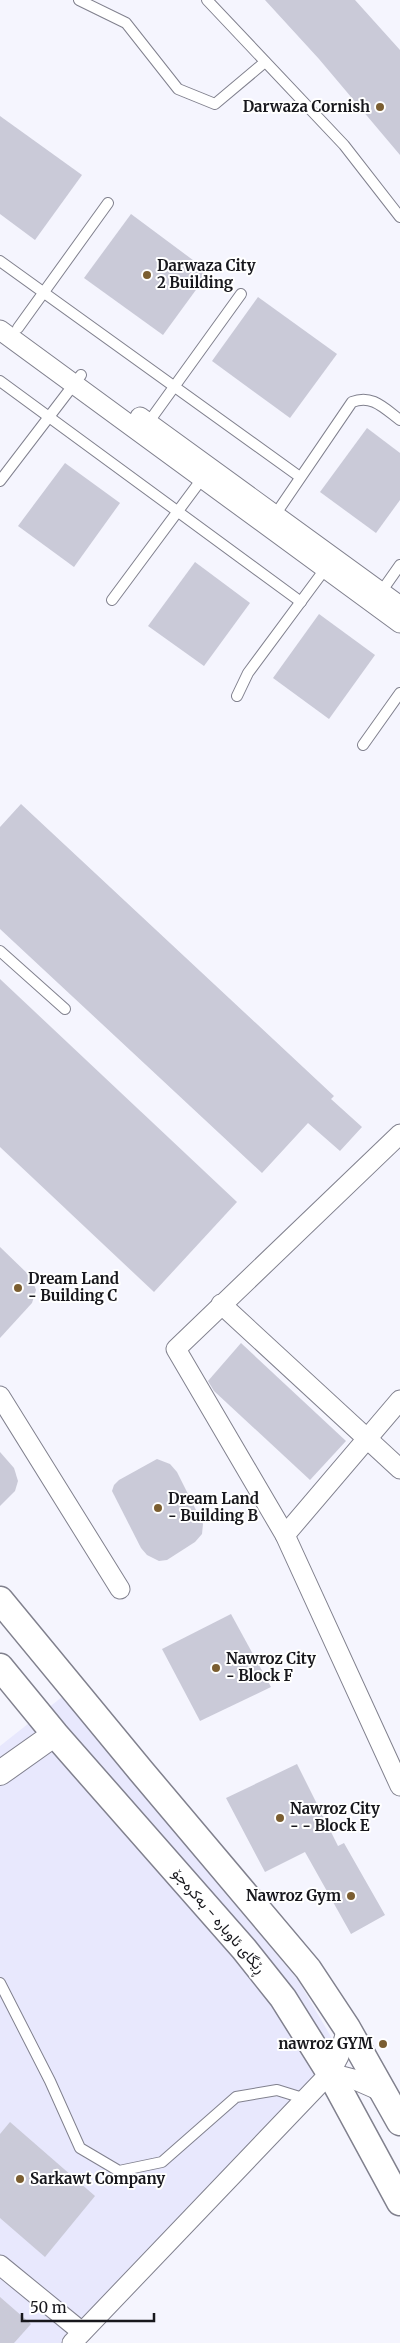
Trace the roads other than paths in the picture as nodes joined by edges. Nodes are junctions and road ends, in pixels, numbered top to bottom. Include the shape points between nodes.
1 (79, 0) edge
2 (207, 0) edge
3 (265, 62) junction
4 (108, 204) dead end
5 (400, 217) edge
6 (0, 261) edge
7 (44, 292) junction
8 (241, 294) dead end
9 (0, 316) edge
10 (9, 329) edge
11 (77, 380) junction
12 (0, 381) edge
13 (174, 387) junction
14 (48, 417) junction
15 (400, 420) edge
16 (148, 423) junction
17 (206, 473) junction
18 (300, 478) junction
19 (0, 481) edge
20 (178, 512) junction
21 (275, 515) junction
22 (329, 563) junction
23 (400, 565) edge
24 (380, 592) junction
25 (112, 600) dead end
26 (301, 602) junction
27 (400, 606) edge
28 (400, 623) edge
29 (400, 693) edge
30 (238, 696) dead end
31 (363, 745) dead end
32 (0, 951) edge
33 (65, 1009) dead end
34 (400, 1134) edge
35 (221, 1304) junction
36 (0, 1396) edge
37 (400, 1400) edge
38 (366, 1438) junction
39 (400, 1469) edge
40 (285, 1535) junction
41 (120, 1589) dead end
42 (0, 1600) edge
43 (0, 1666) edge
44 (55, 1734) junction
45 (0, 1773) edge
46 (398, 1779) edge
47 (0, 1983) edge
48 (332, 2002) junction
49 (300, 2023) junction
50 (347, 2028) junction
51 (330, 2073) junction
52 (306, 2099) junction
53 (393, 2109) edge
54 (360, 2128) junction
55 (400, 2202) edge
56 (0, 2265) edge
57 (77, 2337) edge

1 - 3 lane via 126,23 178,89 215,104
2 - 3 lane
3 - 5 lane via 344,145
4 - 7 lane
6 - 7 lane
7 - 10 lane
7 - 13 lane
8 - 13 lane
9 - 10 street
10 - 11 street
11 - 14 lane
11 - 16 street
11 - 17 street
12 - 14 lane
13 - 16 lane
13 - 18 lane
14 - 19 lane
14 - 20 lane
15 - 18 lane via 370,399 352,402
16 - 17 street
17 - 20 lane
17 - 21 street
17 - 22 street
18 - 21 lane
20 - 25 lane
20 - 26 lane
21 - 22 street
22 - 24 street
22 - 26 lane
22 - 28 street
23 - 24 lane
24 - 27 street
26 - 30 lane via 248,673
29 - 31 lane
32 - 33 lane
34 - 35 street
35 - 38 street
35 - 40 street via 176,1349
36 - 41 street
37 - 38 street
38 - 39 street
38 - 40 street
40 - 46 street
42 - 48 main road via 140,1771 277,1930
43 - 44 main road, ڕێگای ئاوبارە - بەکرەجۆ
44 - 45 street
44 - 49 main road, ڕێگای ئاوبارە - بەکرەجۆ via 244,1949
47 - 52 lane via 80,2148 119,2171 162,2162 236,2097 277,2090
48 - 49 main road via 319,2018
48 - 50 main road
49 - 51 main road, ڕێگای ئاوبارە - بەکرەجۆ
50 - 51 street
50 - 53 main road
51 - 52 street
51 - 53 street via 353,2079
51 - 54 main road, ڕێگای ئاوبارە - بەکرەجۆ
52 - 57 street
53 - 54 main road via 375,2114
54 - 55 main road, ڕێگای ئاوبارە - بەکرەجۆ
56 - 57 street

